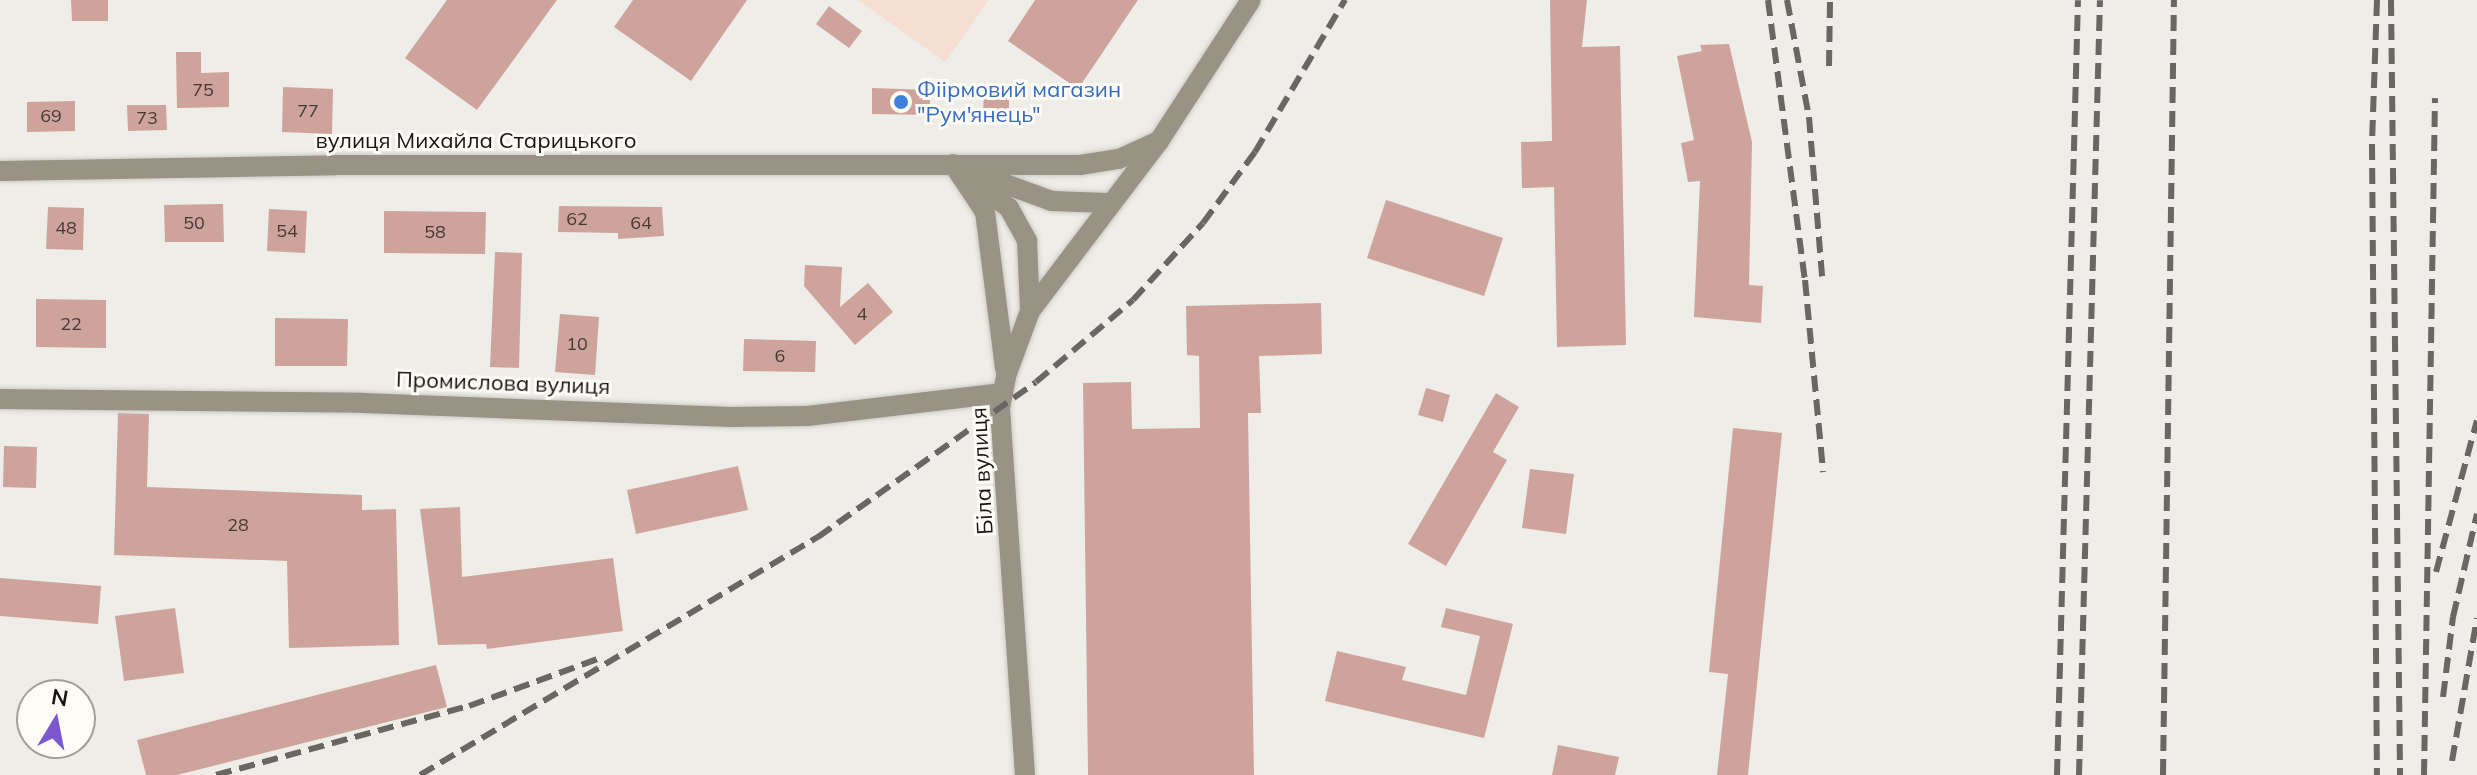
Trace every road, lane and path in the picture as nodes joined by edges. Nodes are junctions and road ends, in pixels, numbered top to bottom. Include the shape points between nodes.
1 (1251, 0) edge
2 (1159, 141) junction
3 (953, 164) junction
4 (0, 171) edge
5 (1107, 203) junction
6 (1030, 311) junction
7 (1004, 384) junction
8 (0, 399) edge
9 (1025, 775) edge

1 - 2 street, Біла вулиця
2 - 3 street, вулиця Михайла Старицького via 1119,159 1080,165
2 - 5 street, Біла вулиця
3 - 4 street, вулиця Михайла Старицького
3 - 5 street, вулиця Михайла Старицького via 1052,201
3 - 6 street via 1009,208 1027,241
3 - 7 street via 985,212
5 - 6 street, Біла вулиця
6 - 7 street, Біла вулиця
7 - 8 street, Промислова вулиця via 807,416
7 - 9 street, Біла вулиця

